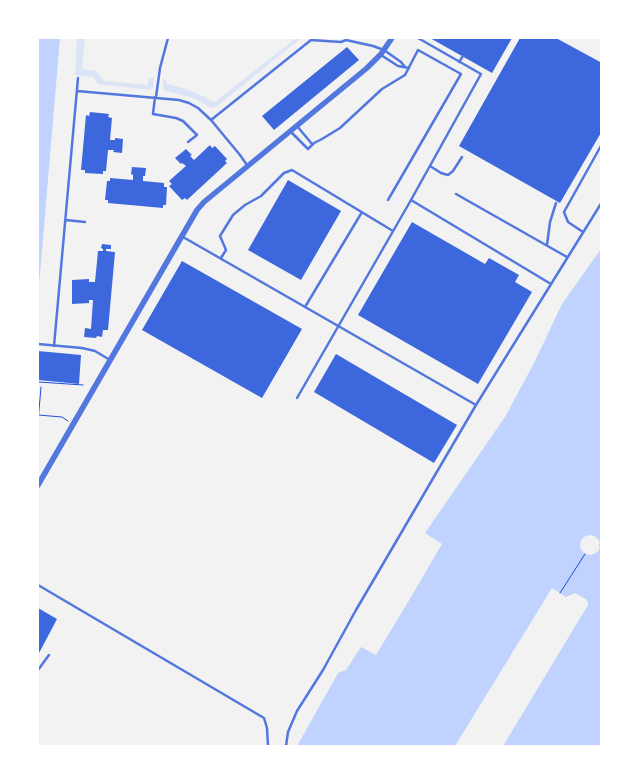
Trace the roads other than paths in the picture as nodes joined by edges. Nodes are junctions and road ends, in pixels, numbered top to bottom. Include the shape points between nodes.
1 (168, 38) edge
2 (392, 38) edge
3 (418, 38) edge
4 (382, 52) junction
5 (463, 56) dead end
6 (459, 62) junction
7 (405, 67) junction
8 (409, 68) junction
9 (78, 78) dead end
10 (77, 91) junction
11 (155, 97) junction
12 (211, 120) junction
13 (297, 126) junction
14 (290, 131) junction
15 (188, 142) dead end
16 (313, 144) junction
17 (602, 144) edge
18 (462, 157) dead end
19 (248, 166) junction
20 (430, 166) junction
21 (456, 194) dead end
22 (388, 200) dead end
23 (411, 200) junction
24 (602, 202) edge
25 (556, 203) dead end
26 (362, 212) junction
27 (66, 220) junction
28 (85, 222) dead end
29 (393, 231) junction
30 (583, 232) junction
31 (182, 236) junction
32 (547, 245) junction
33 (567, 257) junction
34 (221, 258) junction
35 (551, 284) junction
36 (305, 307) junction
37 (338, 327) junction
38 (38, 344) edge
39 (54, 346) junction
40 (110, 360) junction
41 (298, 398) dead end
42 (476, 405) junction
43 (38, 485) edge
44 (38, 585) edge
45 (49, 655) dead end
46 (38, 670) edge
47 (268, 746) edge
48 (286, 746) edge

1 - 11 lane
2 - 4 street
3 - 6 lane
4 - 7 lane via 402,62
4 - 7 lane via 398,66
4 - 12 lane via 346,40 312,40
4 - 13 street
5 - 6 lane
6 - 20 lane via 481,74
7 - 8 lane
8 - 16 lane via 405,75 382,90 340,128
8 - 22 lane via 418,50 461,74
9 - 10 lane
10 - 11 lane
10 - 27 lane
11 - 12 lane via 188,102
11 - 15 lane via 153,114 183,122 197,135
12 - 19 lane
13 - 14 street
13 - 16 lane
14 - 16 lane via 308,149
14 - 19 street
17 - 30 lane via 564,212 568,222
18 - 20 lane via 448,175
19 - 31 street via 204,202
20 - 23 lane
21 - 32 lane
23 - 29 lane
23 - 35 lane
24 - 30 lane
25 - 32 lane
26 - 29 lane
26 - 34 lane via 292,170 233,215 220,236 226,250
26 - 36 lane
27 - 28 lane
27 - 39 lane
29 - 37 lane
30 - 33 lane
31 - 34 lane
31 - 40 street
32 - 33 lane
33 - 35 lane
34 - 36 lane
35 - 42 lane
36 - 37 lane
37 - 41 lane
37 - 42 lane
38 - 39 lane
39 - 40 lane via 95,351
40 - 43 street
42 - 48 lane via 297,712
44 - 47 lane via 264,718
45 - 46 lane

